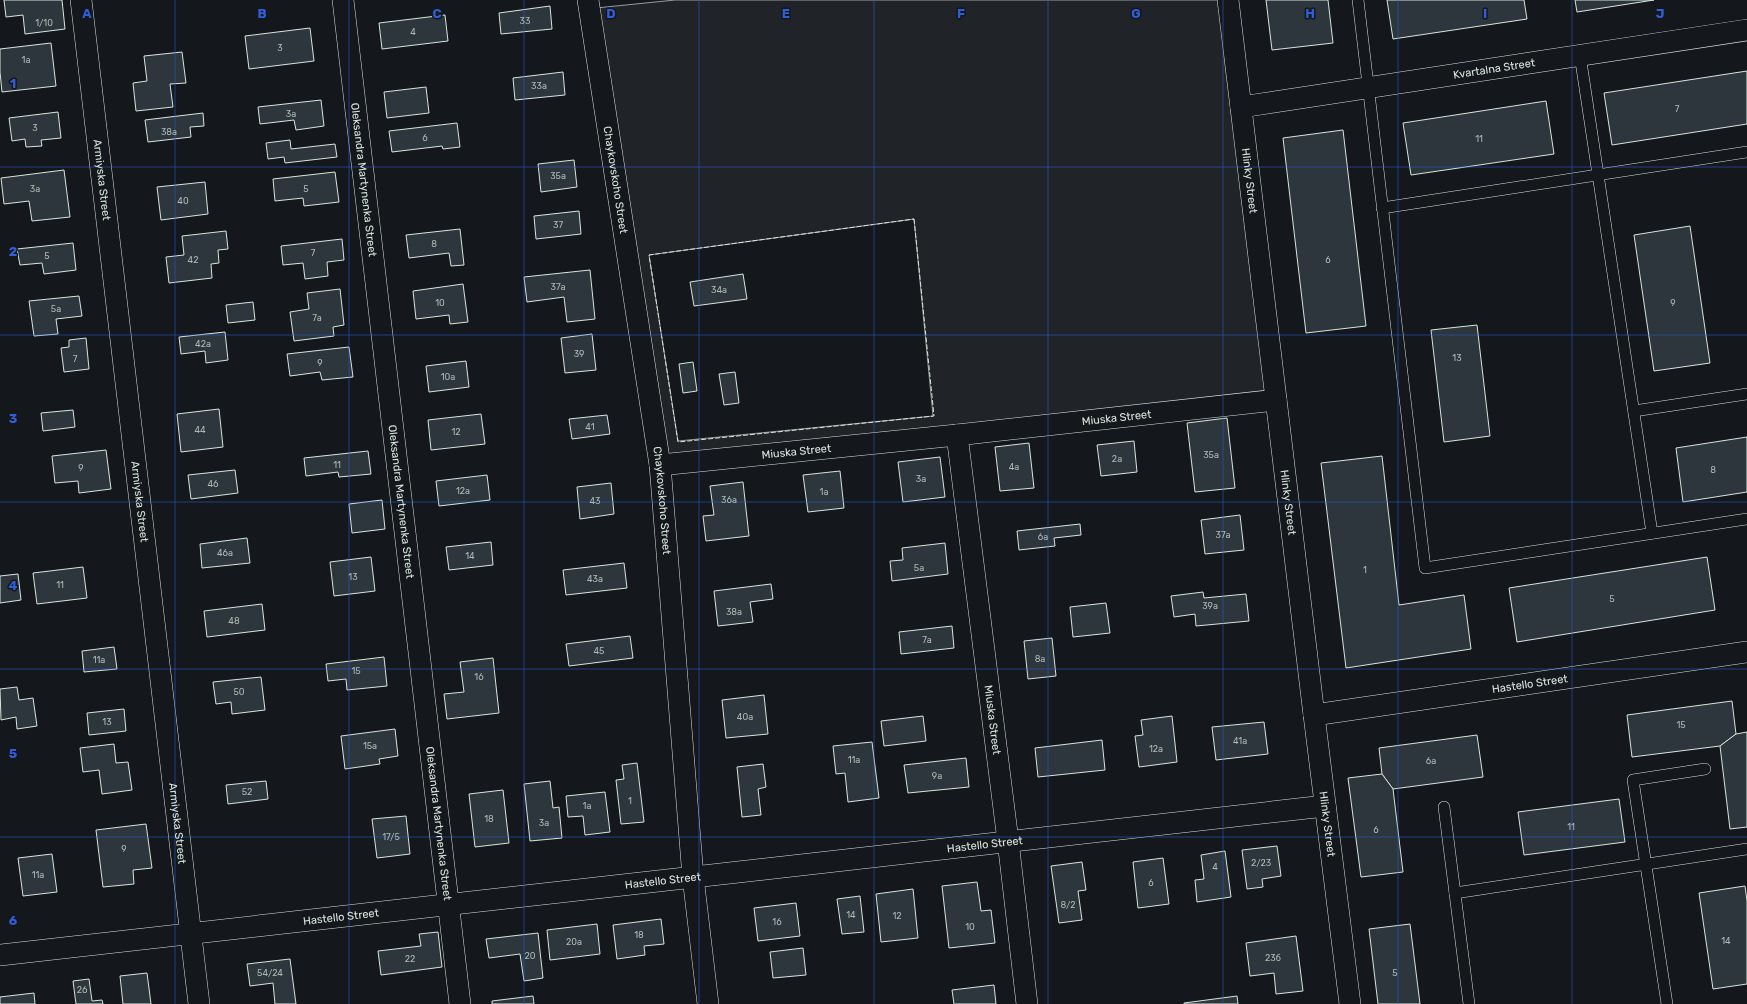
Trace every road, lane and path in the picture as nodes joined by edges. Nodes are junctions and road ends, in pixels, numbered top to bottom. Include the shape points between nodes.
1 (81, 0) edge
2 (343, 0) edge
3 (592, 0) edge
4 (1228, 0) edge
5 (1358, 0) edge
6 (1747, 30) edge
7 (1580, 55) junction
8 (1368, 88) junction
9 (1241, 106) junction
10 (1747, 152) edge
11 (1598, 175) junction
12 (1382, 208) junction
13 (1747, 394) edge
14 (1276, 400) junction
15 (1634, 412) junction
16 (957, 435) junction
17 (660, 465) junction
18 (1747, 519) edge
19 (1652, 534) junction
20 (1747, 652) edge
21 (1314, 715) junction
22 (1705, 769) dead end
23 (1325, 806) junction
24 (1444, 807) dead end
25 (1008, 842) junction
26 (1747, 849) edge
27 (1646, 864) junction
28 (693, 877) junction
29 (1455, 893) junction
30 (448, 905) junction
31 (191, 933) junction
32 (0, 955) edge
33 (199, 1004) edge
34 (460, 1004) edge
35 (708, 1004) edge
36 (1027, 1004) edge
37 (1350, 1004) edge
38 (1469, 1004) edge
39 (1667, 1004) edge

1 - 31 street, Armiyska Street
2 - 30 street, Oleksandra Martynenka Street
3 - 17 street, Chaykovskoho Street
4 - 9 street, Hlinky Street
5 - 8 lane
6 - 7 street, Kvartalna Street
7 - 8 street, Kvartalna Street
7 - 11 lane
8 - 9 street, Kvartalna Street
8 - 12 lane
9 - 14 street, Hlinky Street
10 - 11 lane
11 - 12 lane
11 - 15 lane
12 - 19 lane via 1425,568
13 - 15 lane
14 - 16 street, Miuska Street
14 - 21 street, Hlinky Street
15 - 19 lane
16 - 17 street, Miuska Street
16 - 25 street, Miuska Street
17 - 28 street, Chaykovskoho Street
18 - 19 lane
20 - 21 street, Hastello Street
21 - 23 street, Hlinky Street
22 - 27 lane via 1633,780
23 - 25 street, Hastello Street
23 - 37 street, Hlinky Street
24 - 29 lane
25 - 28 street, Hastello Street
25 - 36 street, Miuska Street
26 - 27 lane
27 - 29 lane
27 - 39 lane
28 - 30 street, Hastello Street
28 - 35 street, Chaykovskoho Street
29 - 38 lane
30 - 31 street, Hastello Street
30 - 34 street, Oleksandra Martynenka Street
31 - 32 street, Hastello Street
31 - 33 street, Armiyska Street

